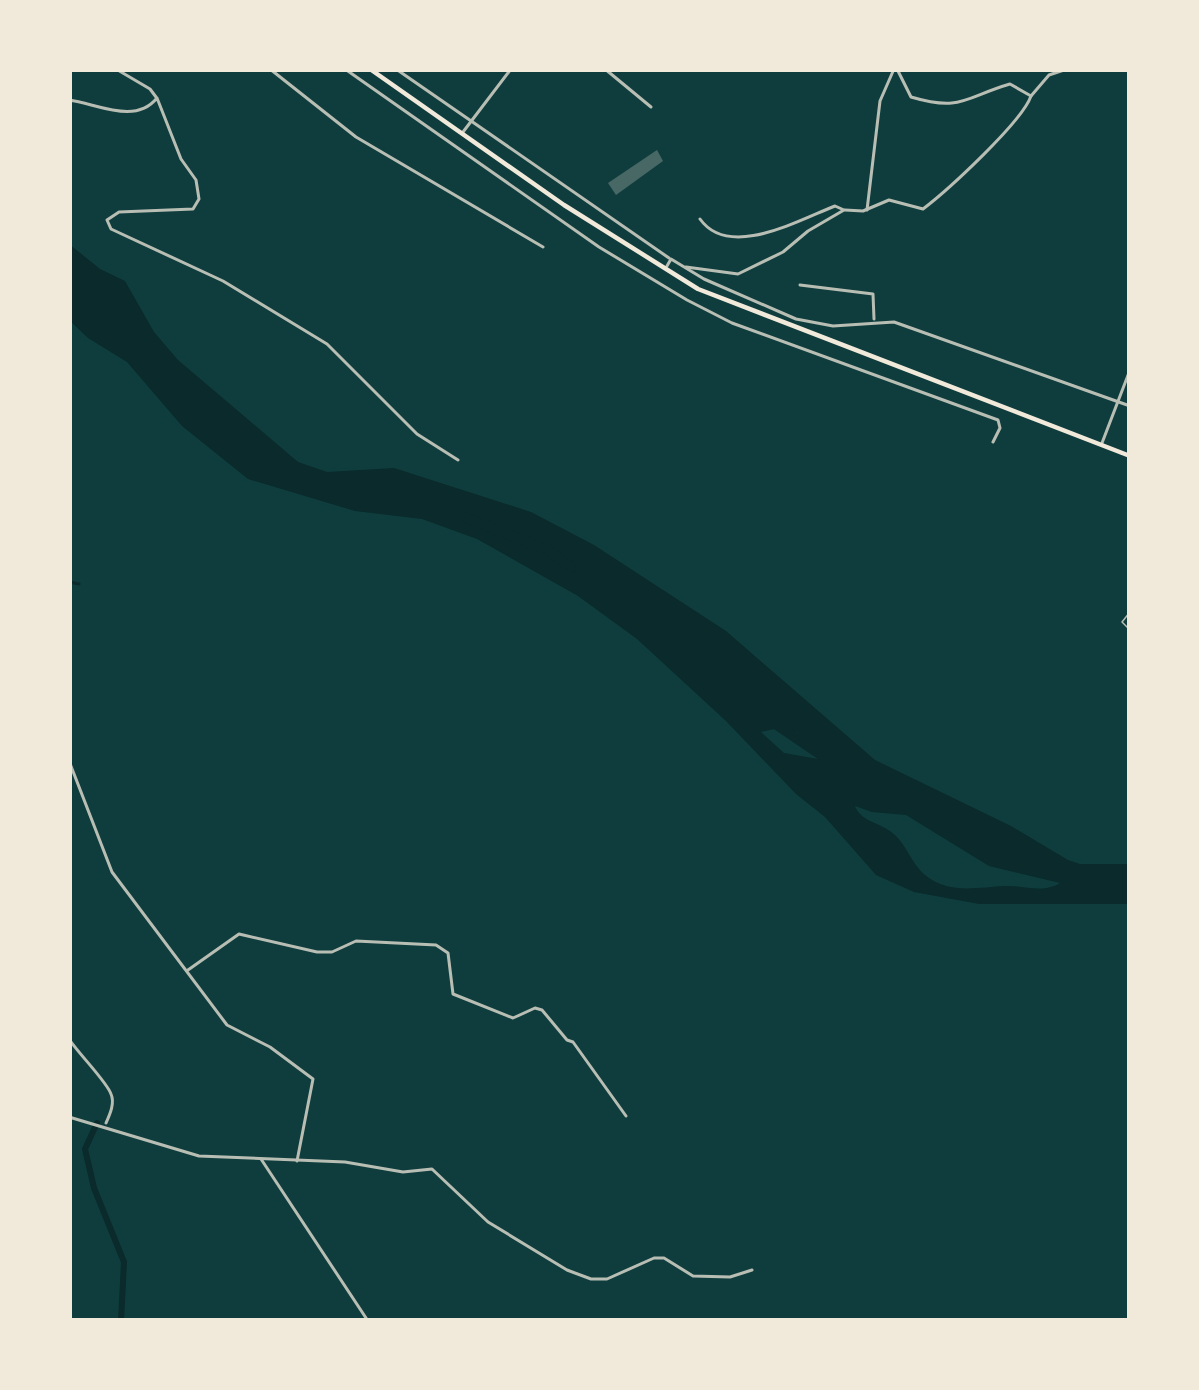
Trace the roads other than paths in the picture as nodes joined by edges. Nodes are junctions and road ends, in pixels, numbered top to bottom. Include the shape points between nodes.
1 (116, 69) edge
2 (270, 69) edge
3 (345, 69) edge
4 (370, 69) edge
5 (396, 69) edge
6 (511, 69) edge
7 (605, 69) edge
8 (895, 69) edge
9 (1066, 69) edge
10 (1031, 96) junction
11 (158, 98) junction
12 (69, 100) edge
13 (651, 107) dead end
14 (472, 119) junction
15 (462, 134) junction
16 (844, 210) junction
17 (867, 210) junction
18 (700, 219) dead end
19 (588, 220) junction
20 (578, 233) junction
21 (543, 247) dead end
22 (671, 260) junction
23 (684, 268) junction
24 (664, 270) junction
25 (800, 285) dead end
26 (874, 321) junction
27 (1130, 370) edge
28 (1119, 402) junction
29 (1130, 406) edge
30 (993, 442) dead end
31 (1102, 445) junction
32 (1130, 455) edge
33 (458, 460) dead end
34 (1130, 612) edge
35 (1130, 630) edge
36 (69, 761) edge
37 (188, 970) junction
38 (69, 1039) edge
39 (626, 1116) dead end
40 (69, 1117) edge
41 (105, 1126) junction
42 (260, 1158) junction
43 (297, 1161) junction
44 (752, 1270) dead end
45 (368, 1321) edge

1 - 11 street
2 - 21 street via 356,137
3 - 20 street
4 - 15 highway
5 - 14 street
6 - 14 street
7 - 13 street
8 - 10 street via 911,97 933,102 965,104 1010,84
8 - 17 street via 880,100
9 - 10 street
10 - 17 street via 923,209 889,200
11 - 12 street via 134,113
11 - 33 street via 196,180 197,205 119,212 107,220 111,230 223,281 326,344 417,434
14 - 15 street
14 - 22 street
15 - 19 highway
16 - 17 street
16 - 18 street via 835,206 748,236 723,236
16 - 23 street via 738,274
19 - 20 street
19 - 24 highway
20 - 30 street via 732,323 998,420
22 - 23 street
22 - 24 street
23 - 26 street via 796,319 833,326
24 - 31 highway via 735,305
25 - 26 street via 873,293
26 - 28 street
27 - 28 street
28 - 29 street
28 - 31 street
31 - 32 highway
34 - 35 lane via 1123,622
36 - 37 street via 112,872
37 - 39 street via 239,934 316,952 356,941 436,945 448,953 453,994 513,1018 542,1010
37 - 43 street via 227,1025 313,1079
38 - 41 street via 111,1093
40 - 41 street
41 - 42 street via 199,1156
42 - 43 street
42 - 45 street
43 - 44 street via 433,1169 488,1222 591,1279 654,1258 693,1276

